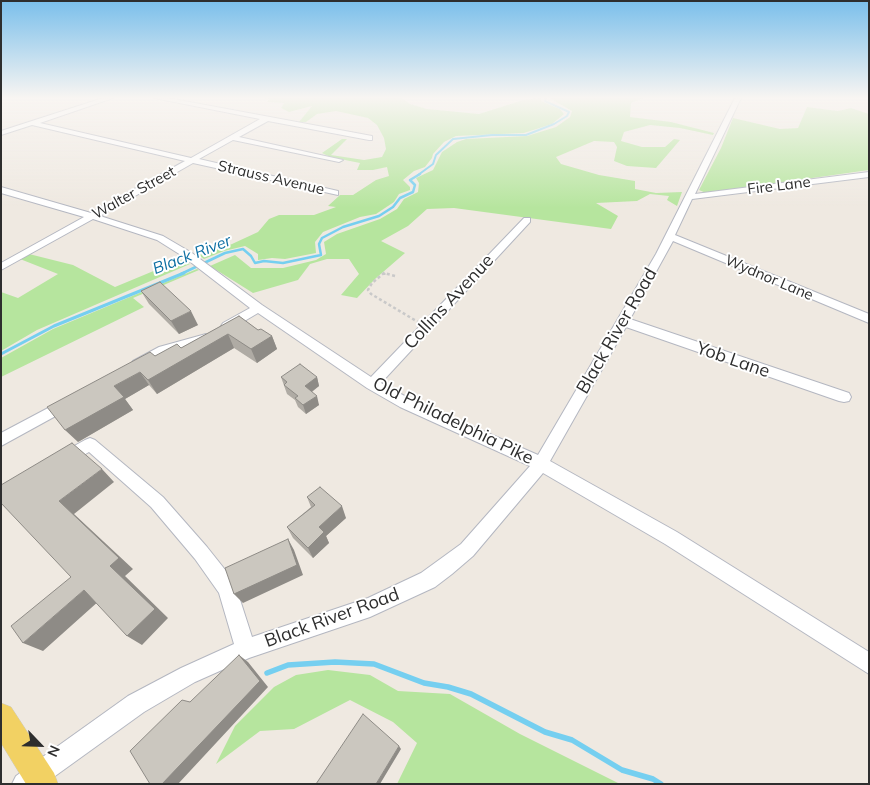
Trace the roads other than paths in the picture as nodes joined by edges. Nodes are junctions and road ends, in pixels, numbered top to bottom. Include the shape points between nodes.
1 (82, 135) edge
2 (238, 135) edge
3 (351, 135) edge
4 (720, 135) edge
5 (232, 138) junction
6 (369, 138) dead end
7 (192, 160) junction
8 (339, 160) dead end
9 (869, 174) edge
10 (1, 190) edge
11 (335, 193) dead end
12 (690, 197) junction
13 (92, 216) junction
14 (527, 220) dead end
15 (670, 236) junction
16 (1, 267) edge
17 (258, 308) junction
18 (868, 318) edge
19 (622, 321) junction
20 (129, 369) edge
21 (372, 384) junction
22 (844, 397) dead end
23 (77, 398) edge
24 (1, 440) edge
25 (541, 464) junction
26 (47, 470) edge
27 (246, 649) junction
28 (869, 664) edge
29 (1, 717) edge
30 (34, 780) edge

1 - 7 street, Strauss Avenue
2 - 5 street, Walter Street
3 - 6 street
4 - 12 street, Black River Road
5 - 7 street, Walter Street
5 - 8 street
7 - 11 street, Strauss Avenue
7 - 13 street, Walter Street
9 - 12 street, Fire Lane
10 - 13 street, Old Philadelphia Pike
12 - 15 street, Black River Road
13 - 16 street, Walter Street
13 - 17 street, Old Philadelphia Pike via 160,238
14 - 21 street, Collins Avenue
15 - 18 street, Wydnor Lane
15 - 19 street, Black River Road
17 - 20 street via 203,340 163,350
17 - 21 street, Old Philadelphia Pike
19 - 22 street, Yob Lane
19 - 25 street, Black River Road
21 - 25 street, Old Philadelphia Pike
23 - 24 street
25 - 27 street, Black River Road via 467,550 428,580 370,607
25 - 28 street, Old Philadelphia Pike via 671,538
26 - 27 street via 90,444 157,502 201,552 227,588
27 - 30 street, Black River Road via 188,675 136,704
29 - 30 main road

